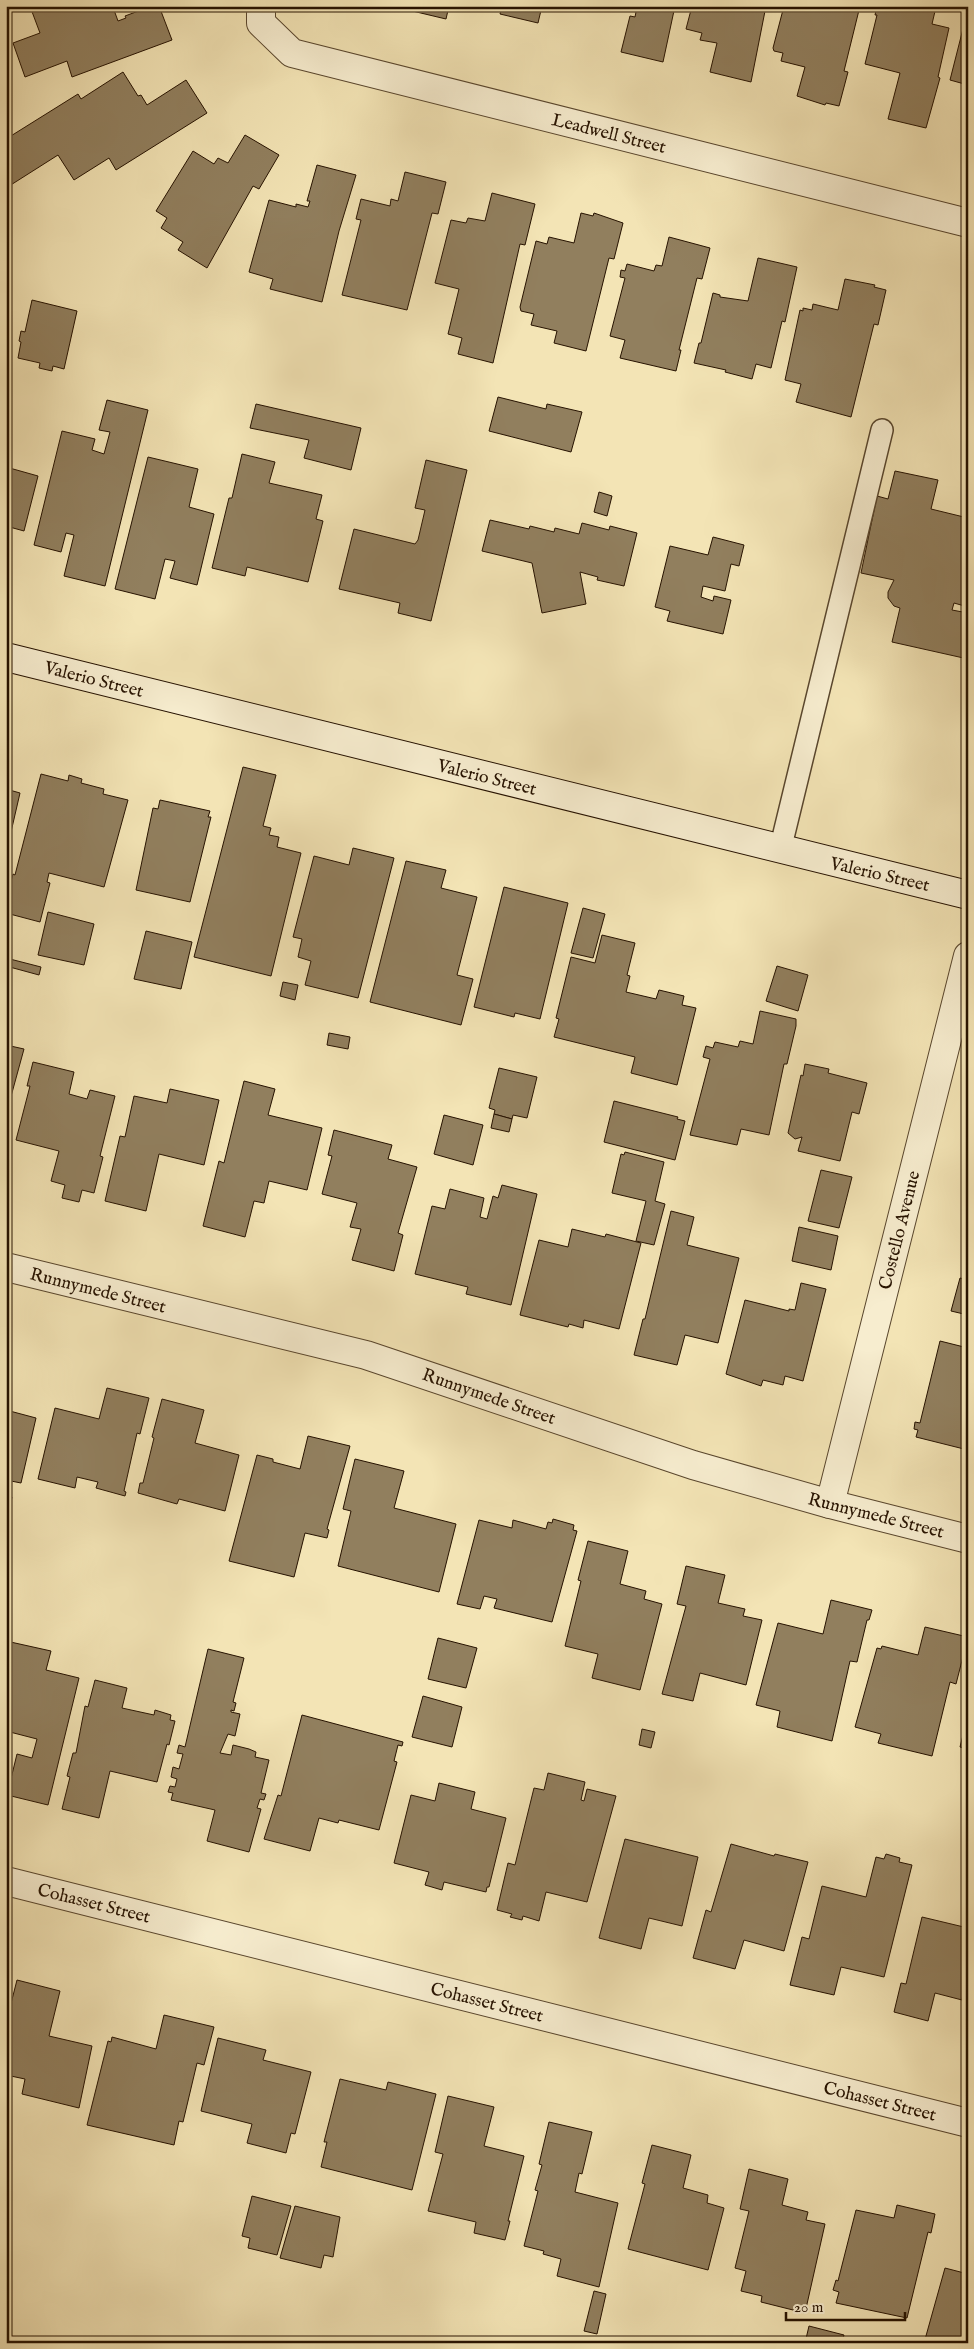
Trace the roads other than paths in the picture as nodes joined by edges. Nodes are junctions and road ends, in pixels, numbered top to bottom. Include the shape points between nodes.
1 (261, 15) edge
2 (968, 223) edge
3 (882, 430) dead end
4 (6, 657) edge
5 (780, 850) junction
6 (968, 895) edge
7 (968, 956) edge
8 (6, 1268) edge
9 (830, 1504) junction
10 (968, 1538) edge
11 (6, 1881) edge
12 (968, 2123) edge

1 - 2 street, Leadwell Street via 292,53
3 - 5 lane
4 - 5 street, Valerio Street
5 - 6 street, Valerio Street
7 - 9 street, Costello Avenue
8 - 9 street, Runnymede Street via 366,1354 693,1464
9 - 10 street, Runnymede Street
11 - 12 street, Cohasset Street

